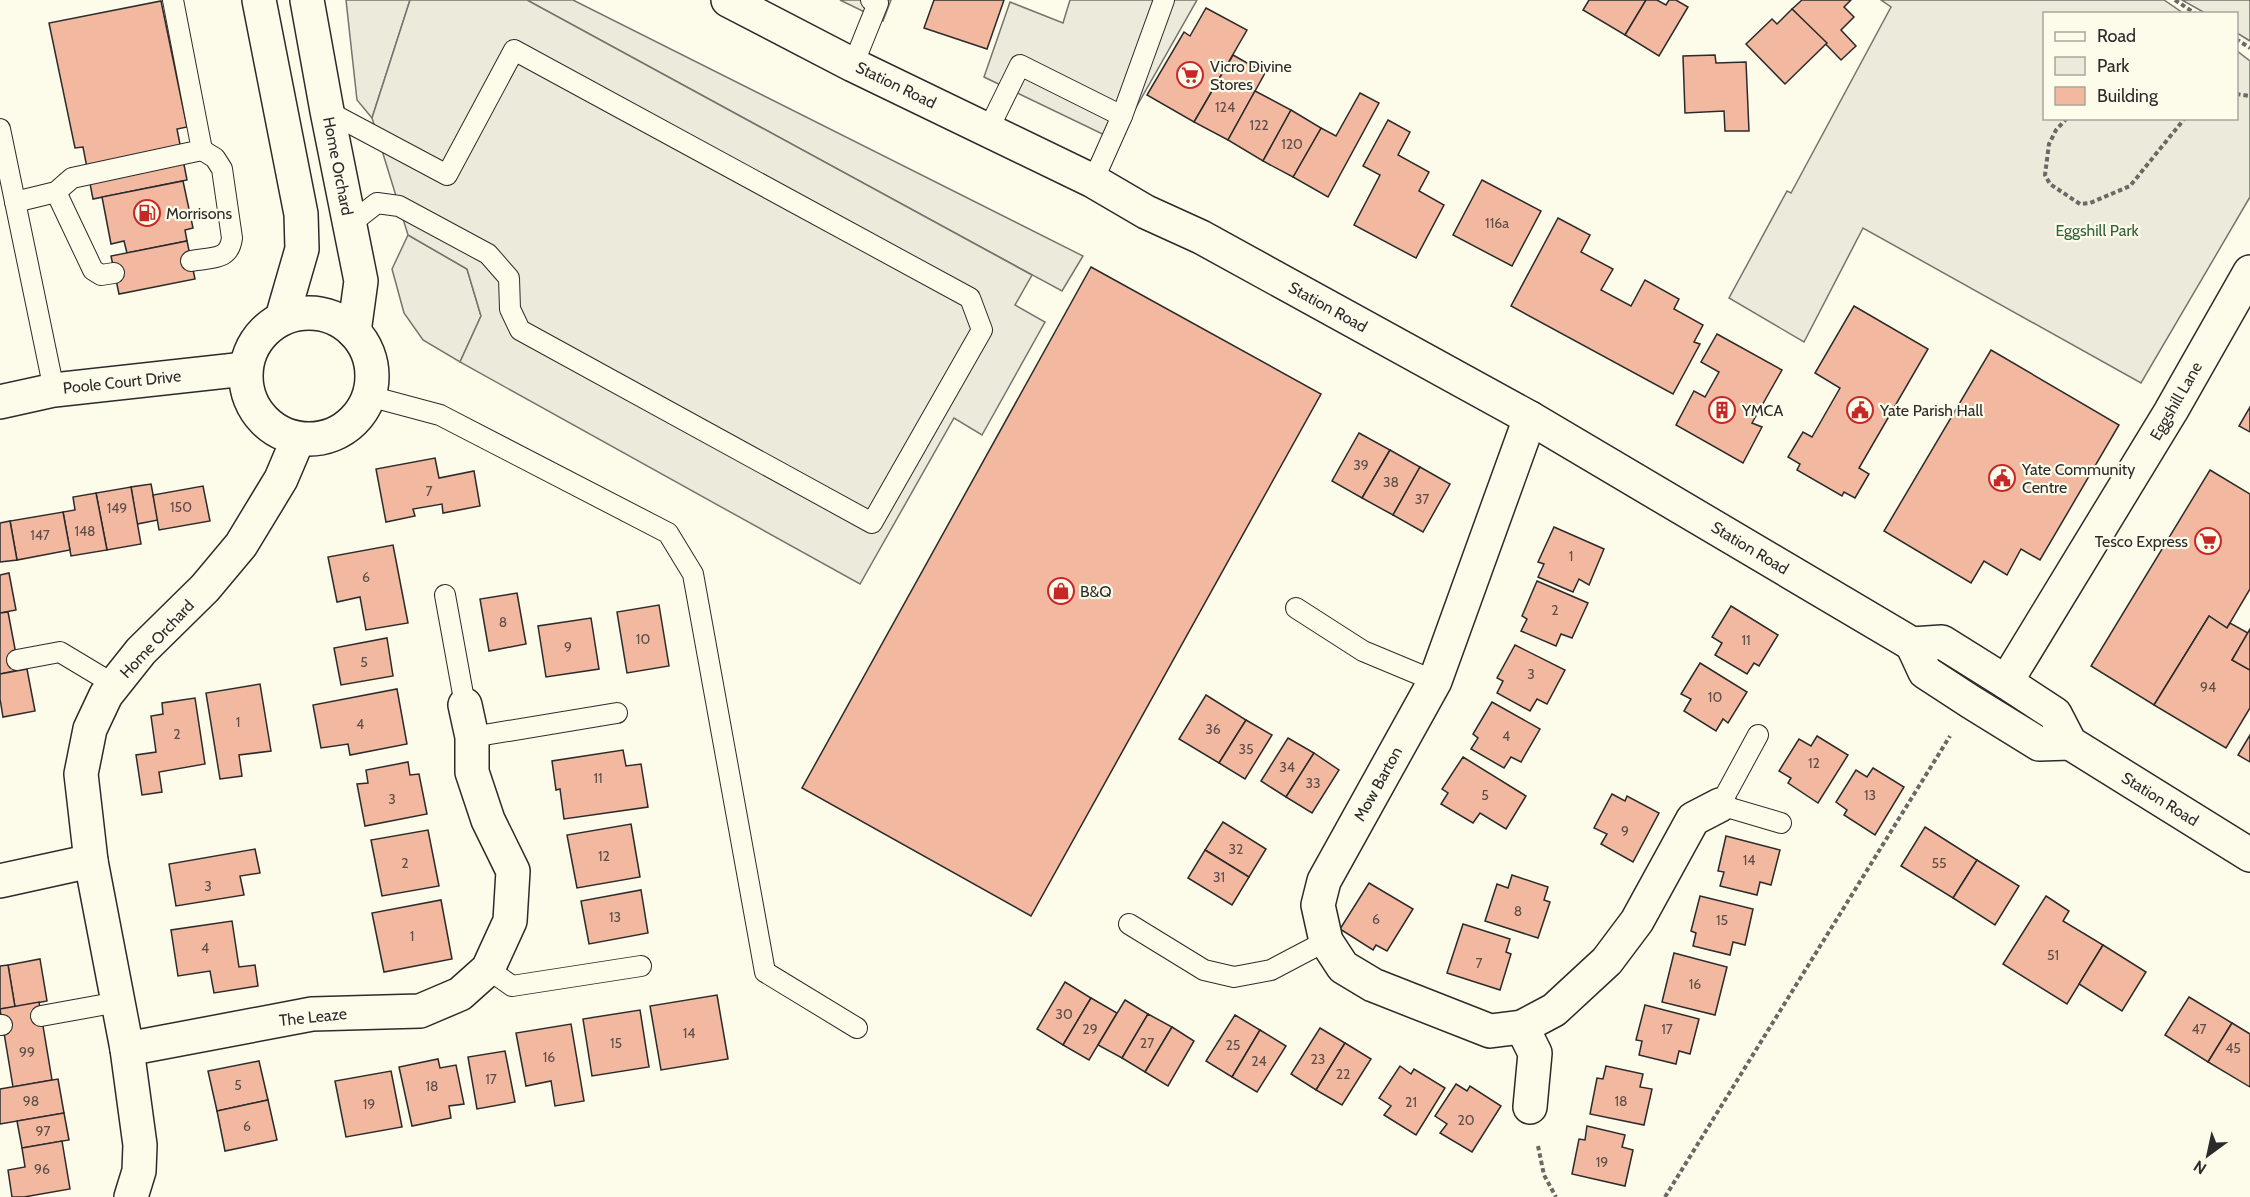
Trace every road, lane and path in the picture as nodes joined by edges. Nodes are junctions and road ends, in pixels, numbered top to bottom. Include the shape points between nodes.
1 (173, 0) edge
2 (259, 0) edge
3 (307, 0) edge
4 (728, 0) edge
5 (871, 0) edge
6 (1164, 0) edge
7 (2175, 0) edge
8 (2193, 12) edge
9 (853, 65) junction
10 (327, 111) junction
11 (1122, 116) junction
12 (2065, 120) edge
13 (2183, 120) edge
14 (0, 129) edge
15 (988, 130) junction
16 (202, 150) junction
17 (1093, 180) junction
18 (56, 192) junction
19 (15, 202) junction
20 (350, 224) junction
21 (192, 261) dead end
22 (114, 273) dead end
23 (2250, 273) edge
24 (282, 318) junction
25 (354, 332) junction
26 (245, 369) junction
27 (54, 390) junction
28 (369, 396) junction
29 (0, 402) edge
30 (1530, 418) junction
31 (298, 439) junction
32 (445, 595) dead end
33 (1296, 608) dead end
34 (1912, 644) junction
35 (17, 660) dead end
36 (1435, 681) junction
37 (2006, 682) junction
38 (115, 684) junction
39 (1971, 702) junction
40 (465, 705) joint
41 (617, 713) dead end
42 (1758, 735) dead end
43 (472, 737) junction
44 (2070, 743) junction
45 (1720, 805) junction
46 (1781, 823) dead end
47 (2250, 855) edge
48 (92, 861) junction
49 (0, 881) edge
50 (1128, 924) dead end
51 (1326, 940) junction
52 (641, 966) dead end
53 (488, 969) junction
54 (118, 1002) junction
55 (41, 1016) dead end
56 (1522, 1027) junction
57 (856, 1028) dead end
58 (127, 1049) junction
59 (1530, 1107) joint
60 (131, 1197) edge
61 (1556, 1197) edge
62 (1665, 1197) edge

1 - 16 lane
2 - 24 street via 301,214 302,249
3 - 10 street, Home Orchard
4 - 9 street, Station Road
5 - 9 lane via 878,3
6 - 11 lane
7 - 8 path
9 - 15 street, Station Road
10 - 20 street, Home Orchard
10 - 20 lane via 447,175 514,50 970,298 982,330 872,523 520,330 510,309 508,278 488,254 399,206 377,203
11 - 15 lane via 1020,65
11 - 17 lane
12 - 13 path via 2049,144 2045,175 2050,184 2080,204 2130,186
14 - 19 lane
15 - 17 street, Station Road
16 - 18 lane via 72,178
16 - 21 lane via 215,158 222,169 232,238 231,249 224,255
17 - 30 street, Station Road
18 - 19 lane
18 - 22 lane via 93,270 101,275
19 - 27 lane
20 - 25 street, Home Orchard via 361,281
23 - 37 street, Eggshill Lane
24 - 25 street via 308,312 333,317
24 - 26 street via 264,331 251,348
25 - 28 street via 367,351 372,373
26 - 27 street, Poole Court Drive
26 - 31 street via 248,393 258,415 276,431
27 - 29 street, Poole Court Drive
28 - 31 street via 359,416 342,430 321,439
28 - 57 lane via 440,415 668,532 693,574 765,972
30 - 34 street, Station Road
30 - 36 street, Mow Barton
31 - 38 street, Home Orchard via 281,479 241,545
32 - 40 lane, The Leaze
33 - 36 lane via 1363,651
34 - 37 street via 1942,642
34 - 39 street via 1925,672
35 - 38 lane via 60,651
36 - 51 street, Mow Barton via 1324,881 1318,904
37 - 44 street via 2055,714
38 - 48 street, Home Orchard via 90,729 81,774
39 - 44 street via 2039,744
39 - 62 path
40 - 43 street, The Leaze
41 - 43 lane
42 - 45 lane
43 - 53 street, The Leaze via 472,772 488,820 513,871 510,921
44 - 47 street, Station Road
45 - 46 lane
45 - 56 street, Mow Barton via 1693,819 1637,921 1607,961 1554,1010
48 - 49 street
48 - 54 street, Home Orchard
50 - 51 lane via 1204,970 1234,977 1271,970
51 - 56 street, Mow Barton via 1343,967 1373,985 1490,1031
52 - 53 lane via 512,986
53 - 58 street, The Leaze via 459,993 420,1011 312,1014
54 - 55 lane
54 - 58 street, Home Orchard
56 - 59 street via 1535,1053
58 - 60 street, Home Orchard via 140,1144 139,1172
59 - 61 path via 1544,1175

